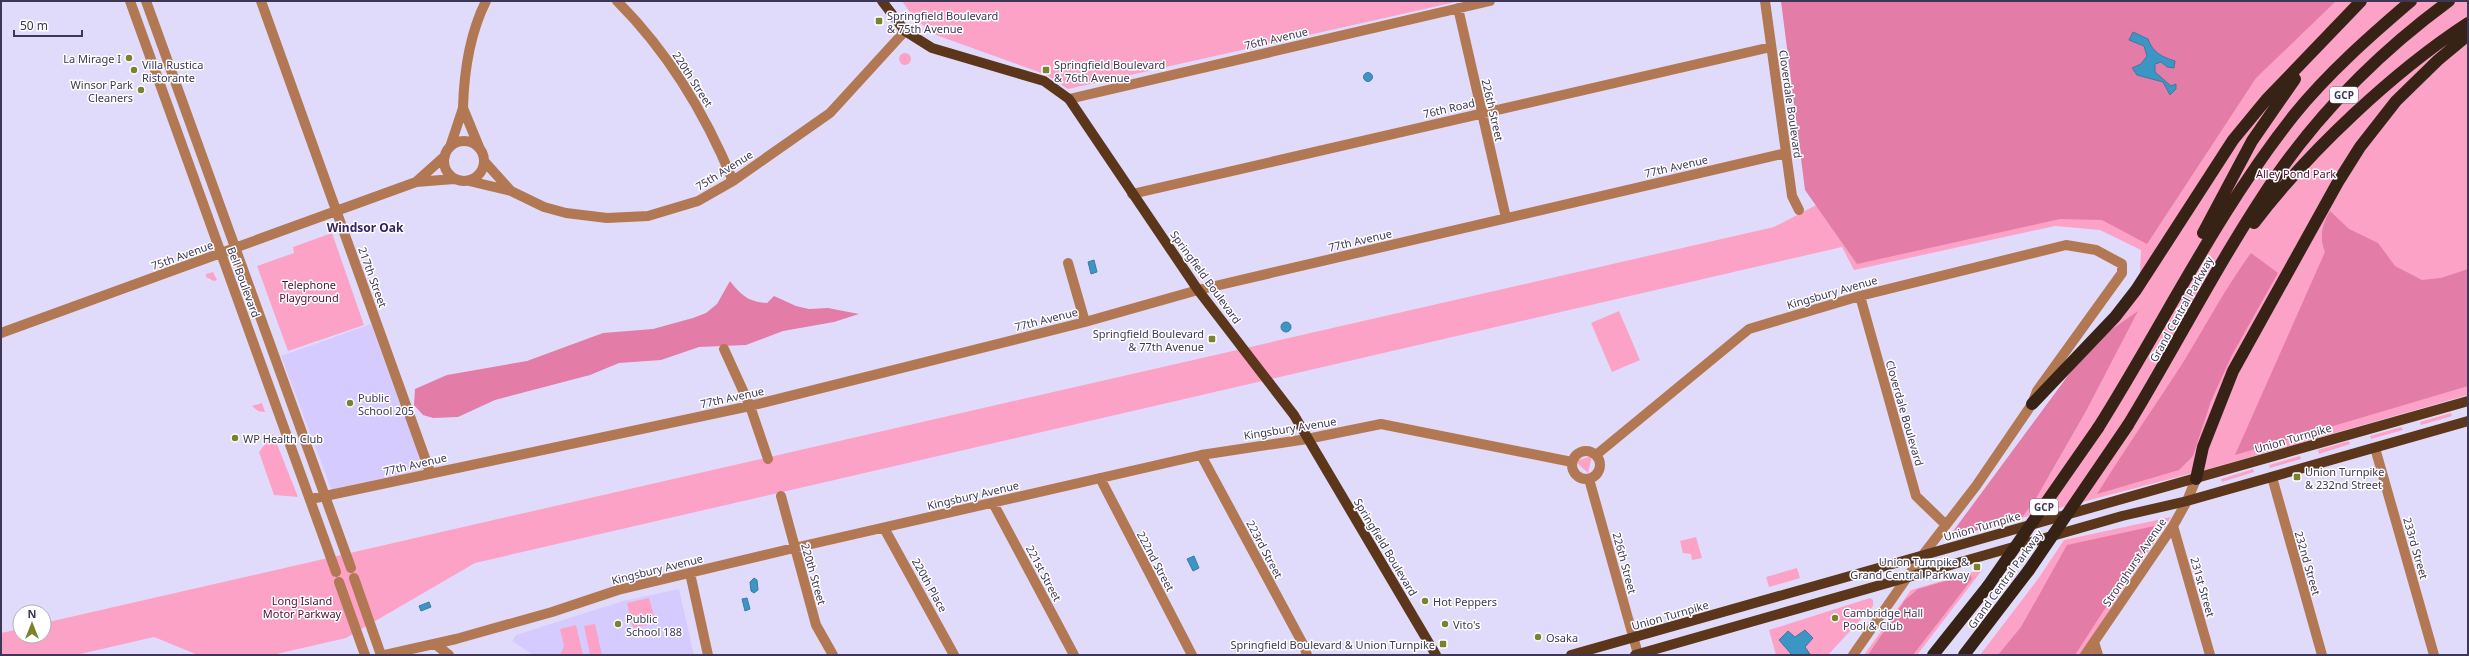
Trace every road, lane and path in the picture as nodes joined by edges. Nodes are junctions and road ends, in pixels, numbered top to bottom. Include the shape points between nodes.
1 (130, 1) edge
2 (146, 1) edge
3 (261, 1) edge
4 (486, 1) edge
5 (617, 1) edge
6 (882, 1) edge
7 (1490, 1) edge
8 (1765, 1) edge
9 (2361, 1) edge
10 (2411, 1) edge
11 (2449, 1) edge
12 (1458, 8) junction
13 (2468, 24) edge
14 (904, 31) junction
15 (2468, 35) edge
16 (1770, 46) junction
17 (1069, 99) junction
18 (463, 108) junction
19 (1481, 113) junction
20 (450, 147) junction
21 (479, 147) junction
22 (1786, 154) junction
23 (445, 156) junction
24 (484, 161) junction
25 (454, 179) junction
26 (470, 181) junction
27 (733, 181) junction
28 (416, 182) junction
29 (511, 191) junction
30 (1132, 194) junction
31 (2261, 208) junction
32 (1799, 210) dead end
33 (337, 212) junction
34 (1506, 218) junction
35 (236, 249) junction
36 (221, 254) junction
37 (1068, 263) dead end
38 (1198, 290) junction
39 (2178, 291) junction
40 (1860, 296) junction
41 (1085, 322) junction
42 (1, 333) edge
43 (724, 349) dead end
44 (2468, 401) edge
45 (2032, 404) junction
46 (750, 406) junction
47 (2468, 421) edge
48 (1307, 439) junction
49 (2374, 448) junction
50 (1201, 455) junction
51 (1596, 455) junction
52 (768, 459) dead end
53 (1572, 462) junction
54 (430, 472) junction
55 (2272, 477) junction
56 (1100, 478) junction
57 (1589, 478) junction
58 (2196, 479) junction
59 (781, 496) dead end
60 (326, 497) junction
61 (311, 499) junction
62 (2187, 500) junction
63 (993, 503) junction
64 (1946, 525) junction
65 (2173, 526) junction
66 (884, 528) junction
67 (794, 548) junction
68 (1922, 556) junction
69 (351, 568) dead end
70 (336, 572) dead end
71 (690, 573) junction
72 (354, 578) dead end
73 (1906, 578) junction
74 (339, 582) dead end
75 (1633, 638) junction
76 (2094, 642) junction
77 (435, 644) junction
78 (365, 655) edge
79 (381, 655) edge
80 (386, 655) edge
81 (449, 655) edge
82 (708, 655) edge
83 (833, 655) edge
84 (954, 655) edge
85 (1074, 655) edge
86 (1192, 655) edge
87 (1307, 655) edge
88 (1436, 655) edge
89 (1571, 655) edge
90 (1636, 655) edge
91 (1853, 655) edge
92 (1933, 655) edge
93 (1964, 655) edge
94 (2085, 655) edge
95 (2098, 655) edge
96 (2210, 655) edge
97 (2322, 655) edge
98 (2434, 655) edge

1 - 36 street, Bell Boulevard
2 - 35 street, Bell Boulevard
3 - 33 street, 217th Street
4 - 18 street via 469,48
5 - 27 street, 220th Street via 676,71 716,141
6 - 14 main road, Springfield Boulevard
7 - 12 street, 76th Avenue
8 - 16 street, Cloverdale Boulevard
9 - 39 highway via 2321,46 2252,141 2199,242
9 - 45 highway via 2266,100 2233,140 2173,235 2115,317
10 - 39 highway, Grand Central Parkway / GCP via 2370,37 2301,108 2238,192
11 - 31 highway, GCP via 2388,51 2348,90 2280,172
12 - 17 street, 76th Avenue
12 - 19 street, 226th Street
13 - 31 highway via 2416,61 2384,88
14 - 17 main road, Springfield Boulevard via 932,48 1044,81
14 - 27 street, 75th Avenue via 830,113
15 - 58 highway via 2396,101 2360,147 2301,245 2233,370 2204,447
16 - 19 street, 76th Road
16 - 22 street, Cloverdale Boulevard
17 - 30 main road, Springfield Boulevard
18 - 20 street
18 - 21 street
19 - 30 street, 76th Road
19 - 34 street, 226th Street
20 - 21 street via 465,141
20 - 23 street
21 - 24 street
22 - 32 street, Cloverdale Boulevard via 1792,196
22 - 34 street, 77th Avenue
23 - 25 street via 446,171
23 - 28 street, 75th Avenue
24 - 26 street via 479,175
24 - 29 street, 75th Avenue
25 - 26 street
25 - 28 street, 75th Avenue
26 - 29 street, 75th Avenue
27 - 29 street, 75th Avenue via 698,201 670,211 632,218 566,213 544,207
28 - 33 street, 75th Avenue
30 - 38 main road, Springfield Boulevard
31 - 93 highway, Grand Central Parkway / GCP, bridge via 2199,303 2128,425 2029,570
33 - 35 street, 75th Avenue
33 - 54 street, 217th Street
34 - 38 street, 77th Avenue
35 - 36 street, 75th Avenue
35 - 60 street, Bell Boulevard
36 - 42 street, 75th Avenue
36 - 61 street, Bell Boulevard
37 - 41 street
38 - 41 street, 77th Avenue
38 - 48 main road, Springfield Boulevard via 1294,415
39 - 92 highway, Grand Central Parkway / GCP, bridge via 2098,428 1988,586
40 - 45 street, Kingsbury Avenue via 2066,245 2096,250 2114,258 2122,264 2122,273
40 - 51 street, Kingsbury Avenue via 1749,329
40 - 64 street, Cloverdale Boulevard via 1916,496
41 - 46 street, 77th Avenue
43 - 46 street
44 - 58 main road, Union Turnpike
45 - 64 street
46 - 52 street
46 - 54 street, 77th Avenue
47 - 49 main road
48 - 50 street, Kingsbury Avenue
48 - 53 street, Kingsbury Avenue via 1381,424
48 - 88 main road, Springfield Boulevard
49 - 55 main road
49 - 98 street, 233rd Street
50 - 56 street, Kingsbury Avenue
50 - 87 street, 223rd Street
51 - 53 street via 1582,451
51 - 57 street via 1600,468
53 - 57 street via 1574,473 1584,479
54 - 60 street, 77th Avenue
55 - 62 main road
55 - 97 street, 232nd Street
56 - 63 street, Kingsbury Avenue
56 - 86 street, 222nd Street
57 - 75 street, 226th Street
58 - 62 street, Stronghurst Avenue
58 - 68 main road, Union Turnpike
59 - 67 street, 220th Street
60 - 61 street, 77th Avenue
60 - 69 street, Bell Boulevard
61 - 70 street, Bell Boulevard
62 - 65 street, Stronghurst Avenue
62 - 73 main road
63 - 66 street, Kingsbury Avenue
63 - 85 street, 221st Street
64 - 68 street
65 - 76 street, Stronghurst Avenue
65 - 96 street, 231st Street
66 - 67 street, Kingsbury Avenue
66 - 84 street, 220th Place
67 - 71 street, Kingsbury Avenue
67 - 83 street, 220th Street via 816,625
68 - 73 street
68 - 75 main road, Union Turnpike
71 - 77 street, Kingsbury Avenue via 618,590 552,612
71 - 82 street
72 - 79 street
73 - 90 main road
73 - 91 street
74 - 78 street
75 - 89 main road, Union Turnpike
75 - 90 street, 226th Street
76 - 94 street, Stronghurst Avenue
76 - 95 street
77 - 80 street, Kingsbury Avenue
77 - 81 street

